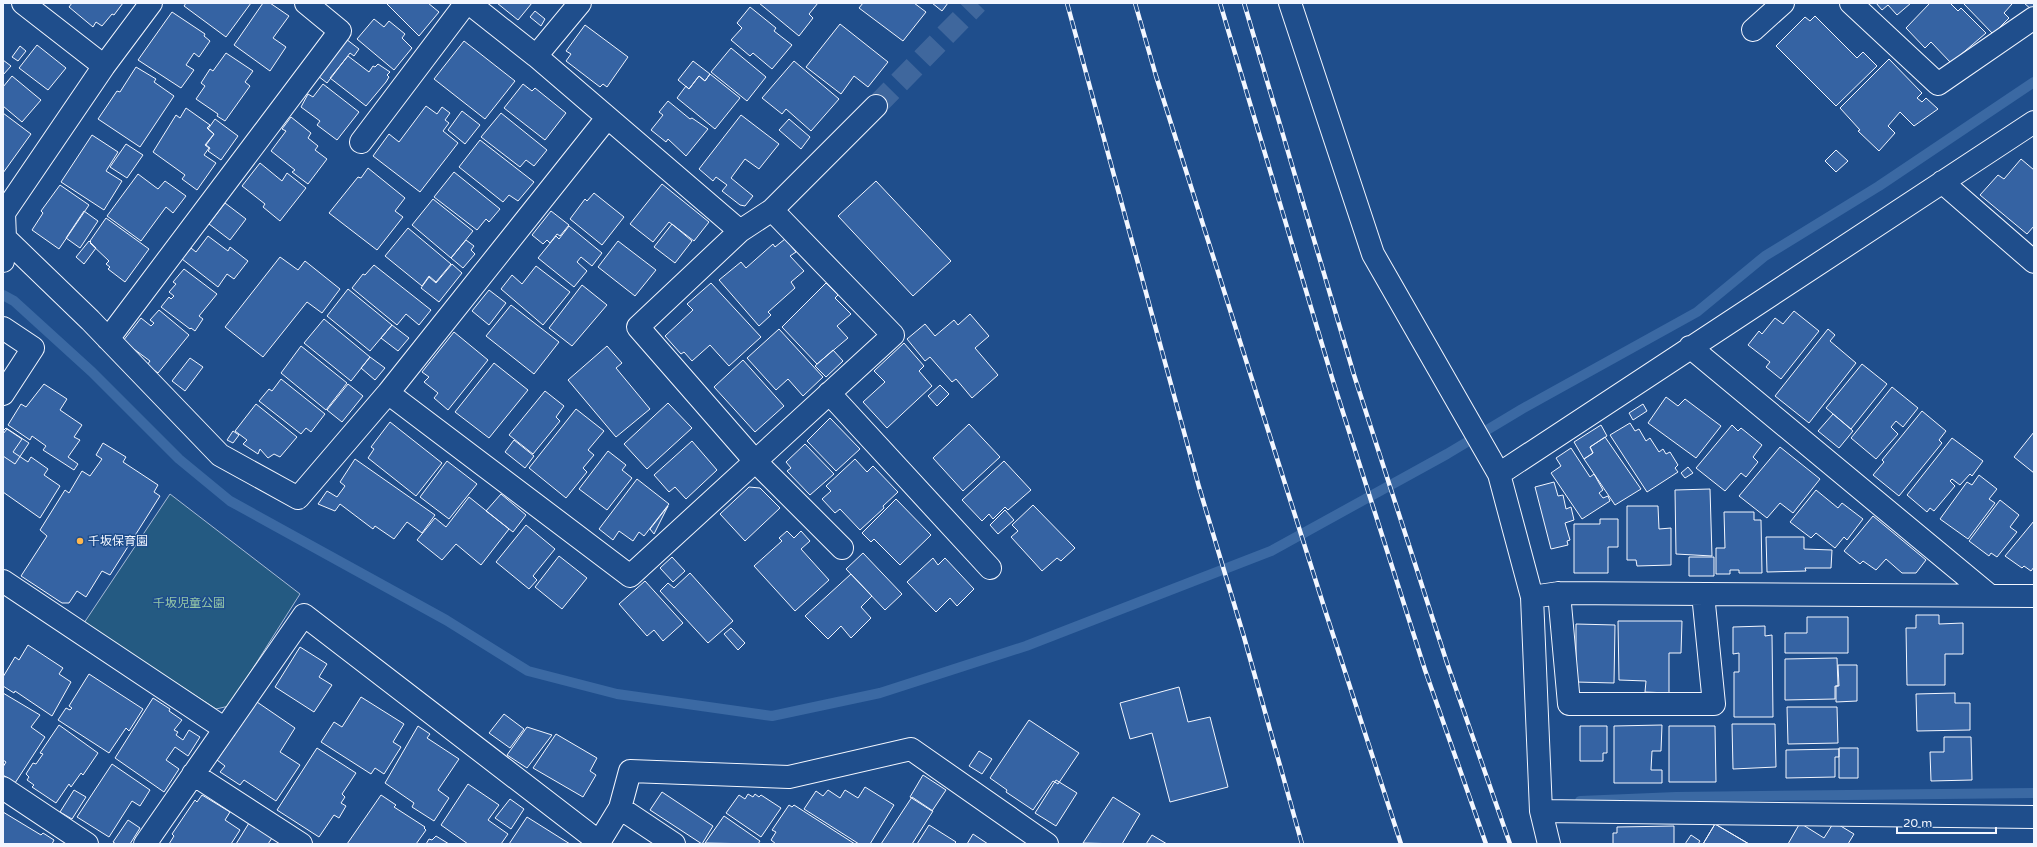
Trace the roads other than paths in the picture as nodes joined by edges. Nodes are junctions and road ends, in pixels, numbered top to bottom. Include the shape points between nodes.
1 (23, 3) edge
2 (151, 3) edge
3 (306, 3) edge
4 (468, 3) edge
5 (580, 3) edge
6 (1290, 3) edge
7 (1783, 3) edge
8 (1851, 3) edge
9 (2034, 18) edge
10 (1753, 30) dead end
11 (536, 56) junction
12 (104, 66) junction
13 (876, 106) tunnel mouth
14 (608, 118) junction
15 (2030, 130) edge
16 (361, 142) dead end
17 (1942, 182) junction
18 (772, 210) junction
19 (3, 213) edge
20 (740, 231) junction
21 (5, 238) junction
22 (3, 261) edge
23 (2034, 262) edge
24 (3, 328) edge
25 (108, 339) junction
26 (1690, 347) junction
27 (388, 393) junction
28 (829, 393) junction
29 (3, 394) edge
30 (755, 461) junction
31 (1499, 474) junction
32 (842, 548) dead end
33 (990, 568) dead end
34 (3, 581) edge
35 (1559, 593) junction
36 (1703, 594) junction
37 (1989, 595) junction
38 (1532, 596) junction
39 (2034, 596) edge
40 (225, 729) junction
41 (193, 774) junction
42 (3, 788) edge
43 (620, 808) junction
44 (1541, 811) junction
45 (2034, 817) edge
46 (598, 843) edge
47 (87, 844) edge
48 (145, 844) edge
49 (301, 844) edge
50 (674, 844) edge
51 (1047, 844) edge
52 (1549, 844) edge

1 - 12 street
2 - 12 street
3 - 25 street via 340,31
4 - 11 street
4 - 16 street
5 - 11 street
6 - 31 street via 1373,254
7 - 10 street
8 - 9 street via 1938,84
11 - 14 street
12 - 19 street
13 - 18 street
14 - 20 street
14 - 27 street
15 - 17 street
17 - 23 street
17 - 26 street
18 - 20 street
18 - 28 street via 893,335
19 - 21 street
20 - 30 street via 638,328
21 - 22 street
21 - 25 street
24 - 29 street via 33,348
25 - 27 street via 220,455 298,498
26 - 31 street
26 - 37 street
27 - 30 street via 630,576
28 - 30 street
28 - 33 street
30 - 32 street
31 - 38 street
34 - 40 street
35 - 36 street
35 - 36 street via 1570,704 1714,704
35 - 38 street
36 - 37 street
37 - 39 street
38 - 44 street
40 - 41 street
40 - 46 street via 304,615
41 - 48 street
41 - 49 street
42 - 47 street
43 - 46 street
43 - 50 street
43 - 51 street via 630,771 789,777 911,749
44 - 45 street
44 - 52 street

